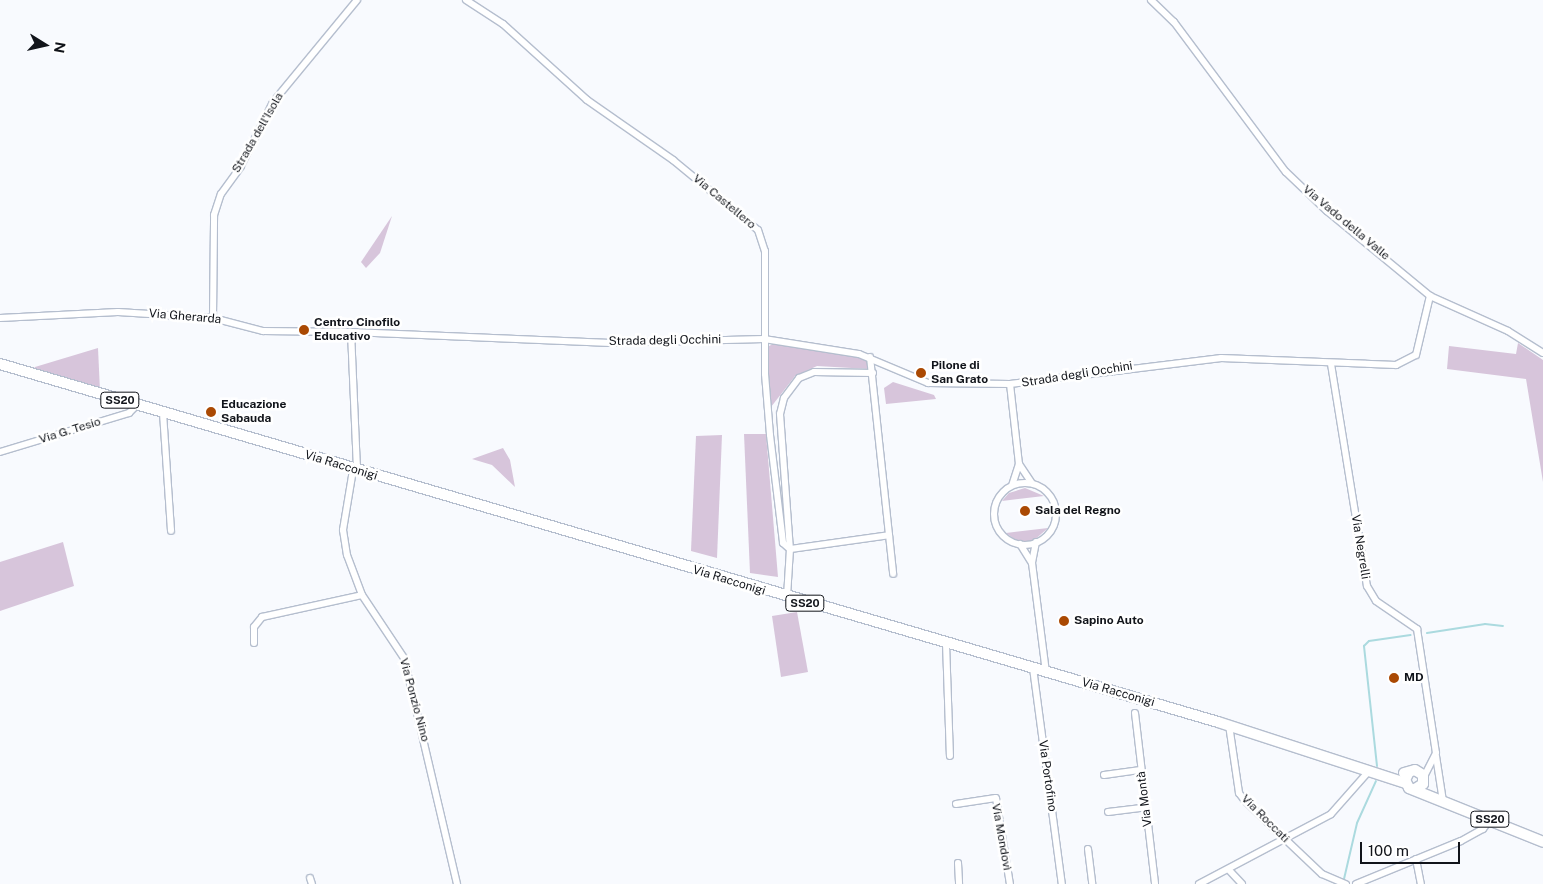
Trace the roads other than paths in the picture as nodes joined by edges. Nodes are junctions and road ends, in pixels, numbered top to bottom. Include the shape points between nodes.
1 (357, 0) edge
2 (466, 0) edge
3 (1151, 0) edge
4 (1430, 296) junction
5 (0, 318) edge
6 (213, 318) junction
7 (351, 332) junction
8 (764, 339) junction
9 (1543, 354) edge
10 (870, 357) junction
11 (0, 364) edge
12 (1331, 364) junction
13 (872, 373) junction
14 (1010, 384) junction
15 (137, 405) junction
16 (163, 413) junction
17 (0, 452) edge
18 (1019, 464) junction
19 (355, 470) junction
20 (1032, 483) junction
21 (1012, 485) junction
22 (171, 531) dead end
23 (889, 535) junction
24 (1036, 542) junction
25 (1020, 544) junction
26 (790, 549) junction
27 (1032, 562) junction
28 (893, 574) dead end
29 (362, 595) junction
30 (787, 598) junction
31 (254, 643) dead end
32 (946, 643) junction
33 (1033, 668) junction
34 (1046, 672) junction
35 (1135, 713) dead end
36 (1229, 725) junction
37 (950, 756) dead end
38 (1436, 756) junction
39 (1430, 762) junction
40 (1141, 770) junction
41 (1369, 771) junction
42 (1412, 771) junction
43 (1104, 775) dead end
44 (1381, 775) junction
45 (1424, 779) junction
46 (1406, 783) junction
47 (1415, 789) junction
48 (1440, 800) junction
49 (956, 804) dead end
50 (1146, 807) junction
51 (1108, 812) dead end
52 (1490, 819) junction
53 (1285, 840) junction
54 (1543, 842) edge
55 (1088, 849) dead end
56 (1416, 859) junction
57 (958, 863) dead end
58 (1229, 870) junction
59 (457, 884) edge
60 (958, 884) edge
61 (1010, 884) edge
62 (1062, 884) edge
63 (1092, 884) edge
64 (1155, 884) edge
65 (1199, 884) edge
66 (1242, 884) edge
67 (1346, 884) edge
68 (1356, 884) edge
69 (1421, 884) edge

1 - 6 street, Strada dell'Isola via 273,102 241,166 220,194 214,215
2 - 8 street, Via Castellero via 509,29 588,100 673,160 758,230 765,251
3 - 4 street, Via Vado della Valle via 1174,22 1286,172
4 - 9 street, Via Vado della Valle via 1508,332
4 - 12 street, Strada degli Occhini via 1422,343 1412,360 1386,366
5 - 6 street, Via Gherarda via 118,312
6 - 7 street, Via Gherarda via 263,331
7 - 8 street, Strada degli Occhini via 611,343
7 - 19 street
8 - 10 street, Strada degli Occhini
8 - 26 street, Via Castellero via 782,535
10 - 13 street
10 - 14 street, Strada degli Occhini via 928,382
11 - 15 main road, Via Racconigi / SS20
12 - 14 street, Strada degli Occhini via 1221,358
12 - 38 street, Via Negrelli via 1365,580 1376,600 1418,629
13 - 23 street
13 - 26 street via 814,372 799,378 784,398 780,414
14 - 18 street
15 - 16 main road, Via Racconigi / SS20
15 - 17 street, Via G. Tesio via 129,413
16 - 19 main road, Via Racconigi / SS20
16 - 22 street
18 - 20 street
18 - 21 street
19 - 29 street, Via Ponzio Nino via 342,534
19 - 30 main road, Via Racconigi / SS20
20 - 21 street
20 - 24 street via 1047,492 1055,507 1050,532
21 - 25 street via 998,498 994,518 1002,536
23 - 26 street
23 - 28 street
24 - 25 street
24 - 27 street
25 - 27 street
26 - 30 street, Via Castellero
27 - 34 street
29 - 31 street via 262,616 254,627
29 - 59 street, Via Ponzio Nino via 404,658
30 - 32 main road, Via Racconigi / SS20
32 - 33 main road, Via Racconigi / SS20
32 - 37 street
33 - 34 main road, Via Racconigi / SS20
33 - 62 street, Via Portofino
34 - 36 main road, Via Racconigi / SS20
35 - 40 street, Via Montà
36 - 41 main road, Via Racconigi / SS20
36 - 53 street, Via Roccati via 1239,793
38 - 39 street
38 - 48 street, Via Negrelli
39 - 42 street
39 - 45 street
40 - 43 street
40 - 50 street, Via Montà
41 - 44 main road, Via Racconigi / SS20
41 - 53 street via 1344,805
42 - 44 main road, Via Racconigi / SS20
42 - 45 main road
42 - 46 main road
44 - 46 main road, Via Racconigi / SS20
45 - 47 main road
45 - 48 main road
46 - 47 main road, Via Racconigi
47 - 48 main road, SS20
48 - 52 main road, SS20
49 - 61 street, Via Mondovì via 996,798
50 - 51 street
50 - 64 street, Via Montà
52 - 54 main road, SS20
52 - 56 street via 1479,832
53 - 58 street
53 - 67 street, Via Roccati via 1322,874
55 - 63 street
56 - 68 street
56 - 69 street
57 - 60 street
58 - 65 street
58 - 66 street

